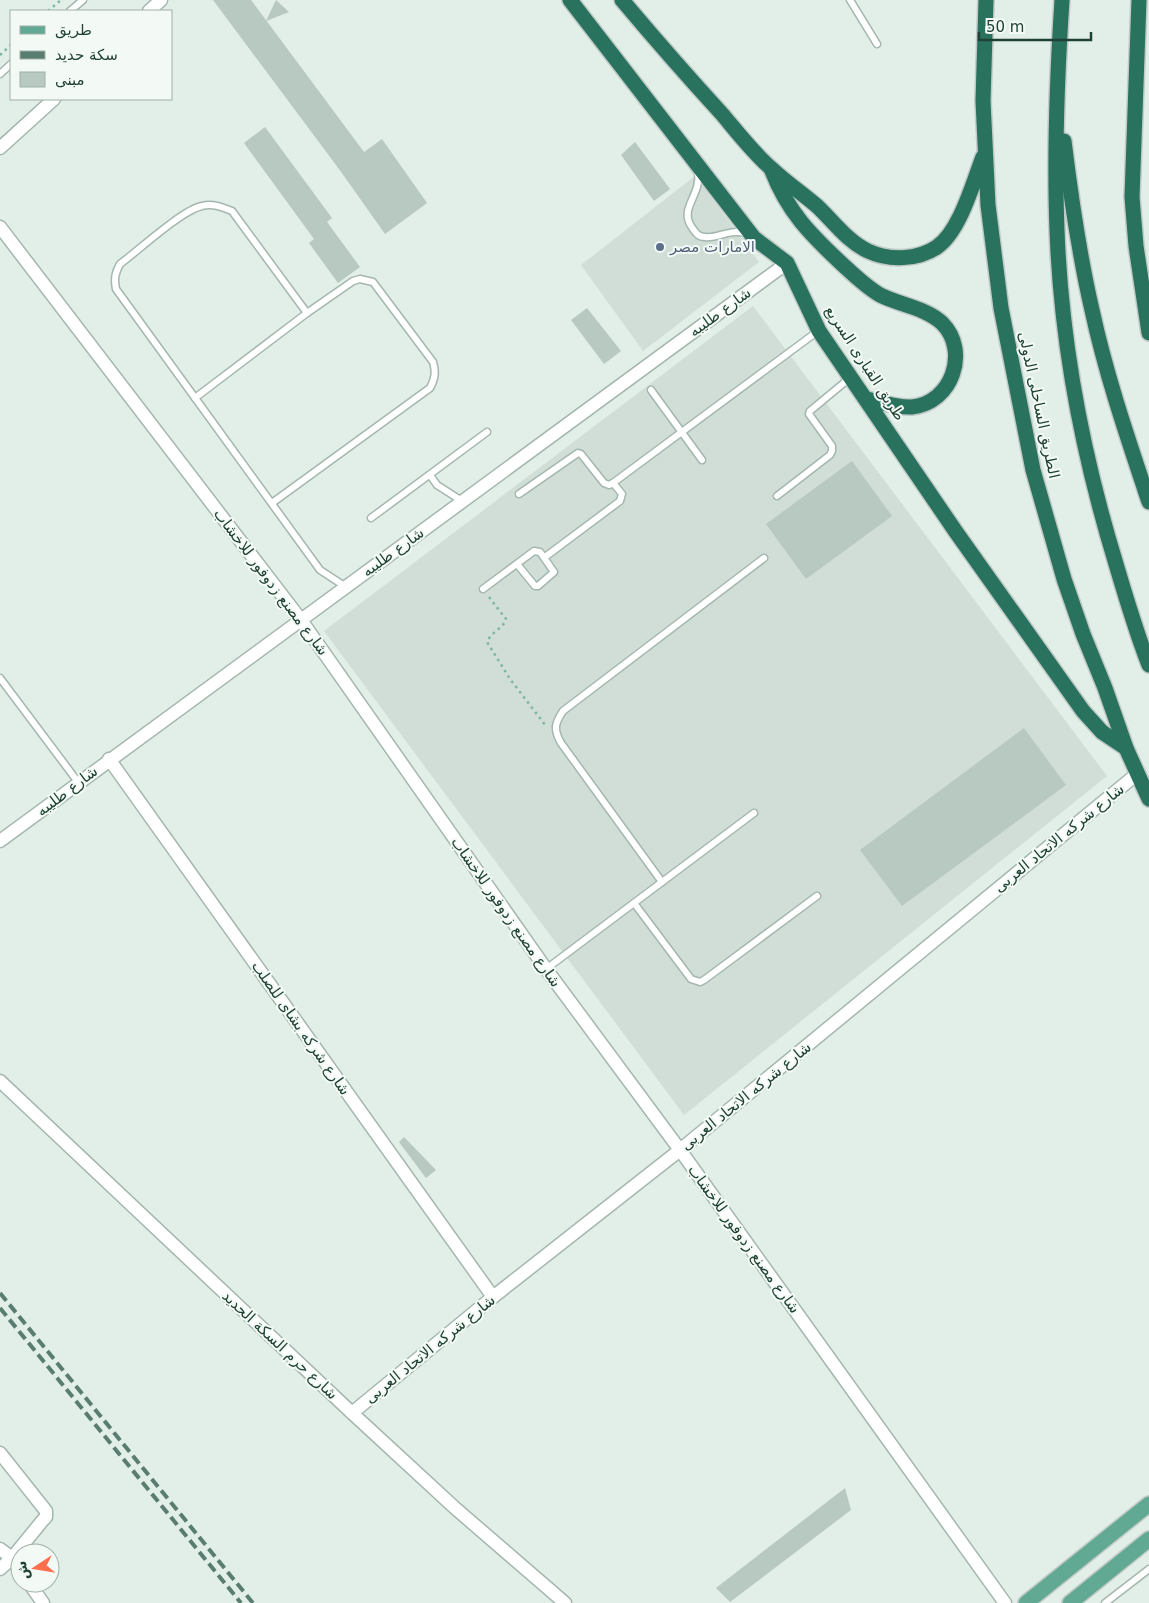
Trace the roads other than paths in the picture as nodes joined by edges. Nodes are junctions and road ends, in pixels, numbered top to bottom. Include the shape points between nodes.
1 (83, 0) edge
2 (161, 0) edge
3 (570, 0) edge
4 (622, 0) edge
5 (850, 0) edge
6 (986, 0) edge
7 (1062, 0) edge
8 (1140, 0) edge
9 (71, 10) edge
10 (150, 10) edge
11 (877, 44) dead end
12 (10, 65) edge
13 (0, 74) edge
14 (1056, 85) junction
15 (53, 100) edge
16 (0, 148) edge
17 (984, 153) junction
18 (697, 163) junction
19 (772, 170) junction
20 (0, 227) edge
21 (754, 238) junction
22 (787, 263) junction
23 (307, 313) junction
24 (820, 331) junction
25 (1149, 333) edge
26 (850, 377) junction
27 (651, 390) dead end
28 (195, 398) junction
29 (867, 399) junction
30 (487, 432) dead end
31 (682, 432) junction
32 (702, 460) dead end
33 (430, 475) junction
34 (613, 483) junction
35 (519, 494) dead end
36 (777, 496) dead end
37 (462, 501) junction
38 (1149, 502) edge
39 (272, 503) junction
40 (371, 518) dead end
41 (544, 557) junction
42 (764, 558) dead end
43 (517, 564) junction
44 (346, 587) junction
45 (483, 590) road end
46 (301, 620) junction
47 (1149, 664) edge
48 (0, 678) edge
49 (1126, 748) junction
50 (110, 759) junction
51 (1137, 774) junction
52 (78, 782) junction
53 (1149, 799) edge
54 (754, 813) dead end
55 (0, 840) edge
56 (662, 882) junction
57 (817, 896) dead end
58 (634, 903) junction
59 (546, 969) junction
60 (0, 1081) edge
61 (680, 1150) junction
62 (493, 1298) junction
63 (352, 1413) junction
64 (0, 1453) edge
65 (1149, 1504) edge
66 (1149, 1539) edge
67 (24, 1543) edge
68 (10, 1560) edge
69 (0, 1569) edge
70 (1149, 1569) edge
71 (565, 1603) edge
72 (1005, 1603) edge
73 (1026, 1603) edge
74 (1070, 1603) edge
75 (1105, 1603) edge

1 - 9 lane
2 - 10 street
3 - 18 highway, طريق القبارى السريع
4 - 19 highway
5 - 11 lane
6 - 17 highway, الطريق الساحلى الدولى
7 - 14 highway
8 - 25 highway via 1132,197
12 - 13 lane
14 - 38 highway via 1069,186 1092,310
14 - 47 highway via 1057,231 1070,365 1092,479
15 - 16 street
17 - 19 highway via 952,232 932,250 905,258 880,256 857,245
17 - 49 highway, الطريق الساحلى الدولى via 1001,308 1033,470 1064,579
18 - 21 highway, طريق القبارى السريع
18 - 21 lane via 698,186 686,215 693,229 698,235 708,238 735,231
19 - 29 highway via 790,209 826,249 867,286 890,300 930,314 951,336 956,351 955,367 940,394 913,407
20 - 46 street, شارع مصنع زدوفور للاخشاب
21 - 22 highway, طريق القبارى السريع
22 - 24 highway, طريق القبارى السريع
22 - 37 street, شارع طليبه
23 - 28 lane
23 - 28 lane via 232,211 203,205 189,210 120,264 114,281 116,289
23 - 39 lane via 353,281 373,282 433,362 436,371 430,388
24 - 26 highway, طريق القبارى السريع
24 - 31 lane
26 - 29 highway, طريق القبارى السريع
26 - 36 lane via 809,414 832,446 830,455
27 - 31 lane
28 - 39 lane
29 - 49 highway, طريق القبارى السريع via 1083,712 1102,732
30 - 33 lane
31 - 32 lane
31 - 34 lane
33 - 37 lane via 437,485
33 - 40 lane
34 - 35 lane via 604,483 578,453
34 - 41 lane via 622,494 620,500
37 - 44 street, شارع طليبه
39 - 44 lane via 320,570
41 - 43 lane via 534,551
41 - 43 lane via 554,572 538,586 532,585
42 - 56 lane via 563,710 555,724 555,733
43 - 45 lane
44 - 46 street, شارع طليبه
46 - 50 street, شارع طليبه
46 - 59 street, شارع مصنع زدوفور للاخشاب
48 - 52 lane
49 - 51 highway, الطريق الساحلى الدولى
50 - 52 street, شارع طليبه
50 - 62 street, شارع شركه بشاى للصلب
51 - 53 highway, الطريق الساحلى الدولى
51 - 61 street, شارع شركه الاتحاد العربى
52 - 55 street, شارع طليبه
54 - 56 lane
56 - 58 lane
57 - 58 lane via 700,982 691,979
58 - 59 lane
59 - 61 street, شارع مصنع زدوفور للاخشاب
60 - 63 street, شارع حرم السكة الحديد
61 - 62 street, شارع شركه الاتحاد العربى
61 - 72 street, شارع مصنع زدوفور للاخشاب
62 - 63 street, شارع شركه الاتحاد العربى
63 - 71 street, شارع حرم السكة الحديد
64 - 67 street via 45,1507 46,1516
65 - 73 main road
66 - 74 main road
68 - 69 street
70 - 75 lane

